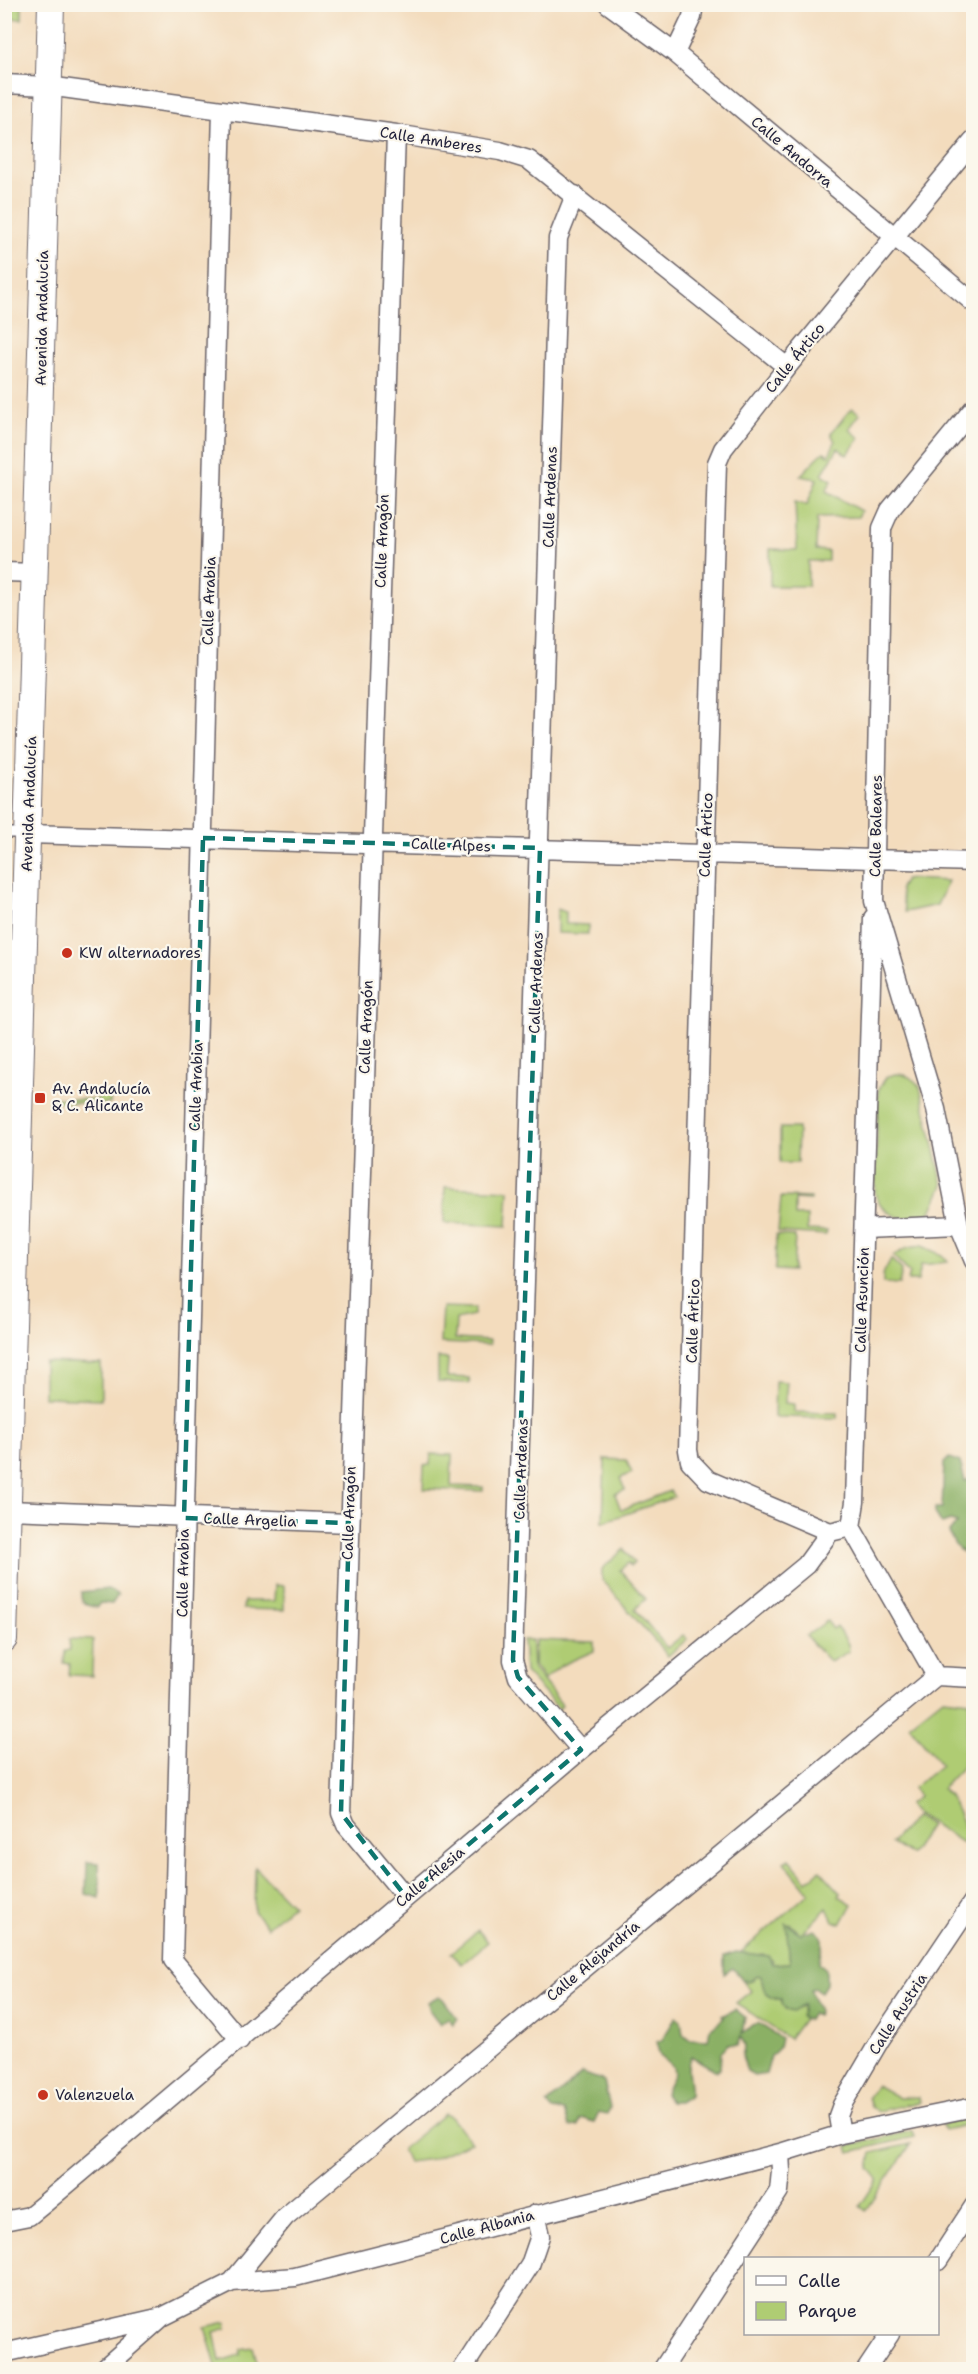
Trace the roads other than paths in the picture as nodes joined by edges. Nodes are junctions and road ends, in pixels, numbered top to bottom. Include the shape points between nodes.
1 (51, 4) edge
2 (608, 4) edge
3 (694, 4) edge
4 (675, 52) junction
5 (4, 84) edge
6 (48, 86) junction
7 (222, 110) junction
8 (396, 134) junction
9 (974, 140) edge
10 (575, 195) junction
11 (894, 237) junction
12 (974, 303) edge
13 (787, 367) junction
14 (974, 408) edge
15 (4, 572) edge
16 (36, 573) junction
17 (16, 833) edge
18 (203, 838) junction
19 (371, 842) junction
20 (540, 848) junction
21 (705, 854) junction
22 (875, 861) junction
23 (974, 862) edge
24 (874, 902) junction
25 (12, 1125) edge
26 (959, 1225) junction
27 (864, 1228) junction
28 (974, 1261) edge
29 (8, 1510) junction
30 (184, 1518) junction
31 (349, 1523) junction
32 (851, 1527) junction
33 (830, 1532) junction
34 (4, 1639) edge
35 (936, 1676) junction
36 (974, 1678) edge
37 (581, 1750) junction
38 (406, 1897) junction
39 (974, 1899) edge
40 (240, 2040) junction
41 (974, 2107) edge
42 (842, 2134) junction
43 (780, 2153) junction
44 (974, 2206) edge
45 (535, 2214) junction
46 (4, 2221) edge
47 (939, 2259) edge
48 (232, 2282) junction
49 (162, 2317) junction
50 (889, 2335) edge
51 (4, 2353) edge
52 (102, 2370) edge
53 (462, 2370) edge
54 (662, 2370) edge
55 (866, 2370) edge

1 - 6 street, Avenida Andalucía
2 - 4 street, Calle Andorra
3 - 4 street
4 - 11 street, Calle Andorra
5 - 6 street, Calle Amberes
6 - 7 street, Calle Amberes
6 - 16 street, Avenida Andalucía
7 - 8 street, Calle Amberes
7 - 18 street, Calle Arabia
8 - 10 street, Calle Amberes via 500,151 529,160
8 - 19 street, Calle Aragón
9 - 11 street, Calle Ártico
10 - 13 street, Calle Amberes
10 - 20 street, Calle Ardenas via 558,238
11 - 12 street, Calle Andorra
11 - 13 street, Calle Ártico
13 - 21 street, Calle Ártico via 723,449 717,463
14 - 22 street, Calle Baleares via 890,510 882,528
15 - 16 street
16 - 17 street, Avenida Andalucía
17 - 18 street, Calle Alpes
17 - 25 street, Avenida Andalucía
18 - 19 street, Calle Alpes
18 - 30 street, Calle Arabia
19 - 20 street, Calle Alpes
19 - 31 street, Calle Aragón
20 - 21 street, Calle Alpes
20 - 37 street, Calle Ardenas via 513,1660 518,1677
21 - 22 street, Calle Alpes
21 - 33 street, Calle Ártico via 690,1461 708,1480
22 - 23 street, Calle Alpes
22 - 24 street, Calle Baleares
24 - 26 street, Calle Baleares via 936,1109
24 - 27 street, Calle Asunción
25 - 29 street, Avenida Andalucía
26 - 27 street
26 - 28 street, Calle Baleares
27 - 32 street, Calle Asunción
29 - 30 street, Calle Argelia
29 - 34 street, Avenida Andalucía
30 - 31 street, Calle Argelia
30 - 40 street, Calle Arabia via 173,1960
31 - 38 street, Calle Aragón via 341,1813 346,1825
32 - 33 street
32 - 35 street
33 - 37 street, Calle Alesia via 806,1565
35 - 36 street
35 - 48 street, Calle Alejandría via 285,2217
37 - 38 street, Calle Alesia
38 - 40 street, Calle Alesia
39 - 42 street, Calle Austria via 880,2040 842,2105 838,2116
40 - 46 street, Calle Alesia via 29,2216
41 - 42 street, Calle Albania
42 - 43 street, Calle Albania
43 - 45 street, Calle Albania
43 - 54 street via 779,2191
44 - 47 street
45 - 48 street, Calle Albania via 295,2277
45 - 53 street via 540,2236 530,2265
48 - 49 street, Calle Albania
49 - 51 street, Calle Albania
49 - 52 street
50 - 55 street

